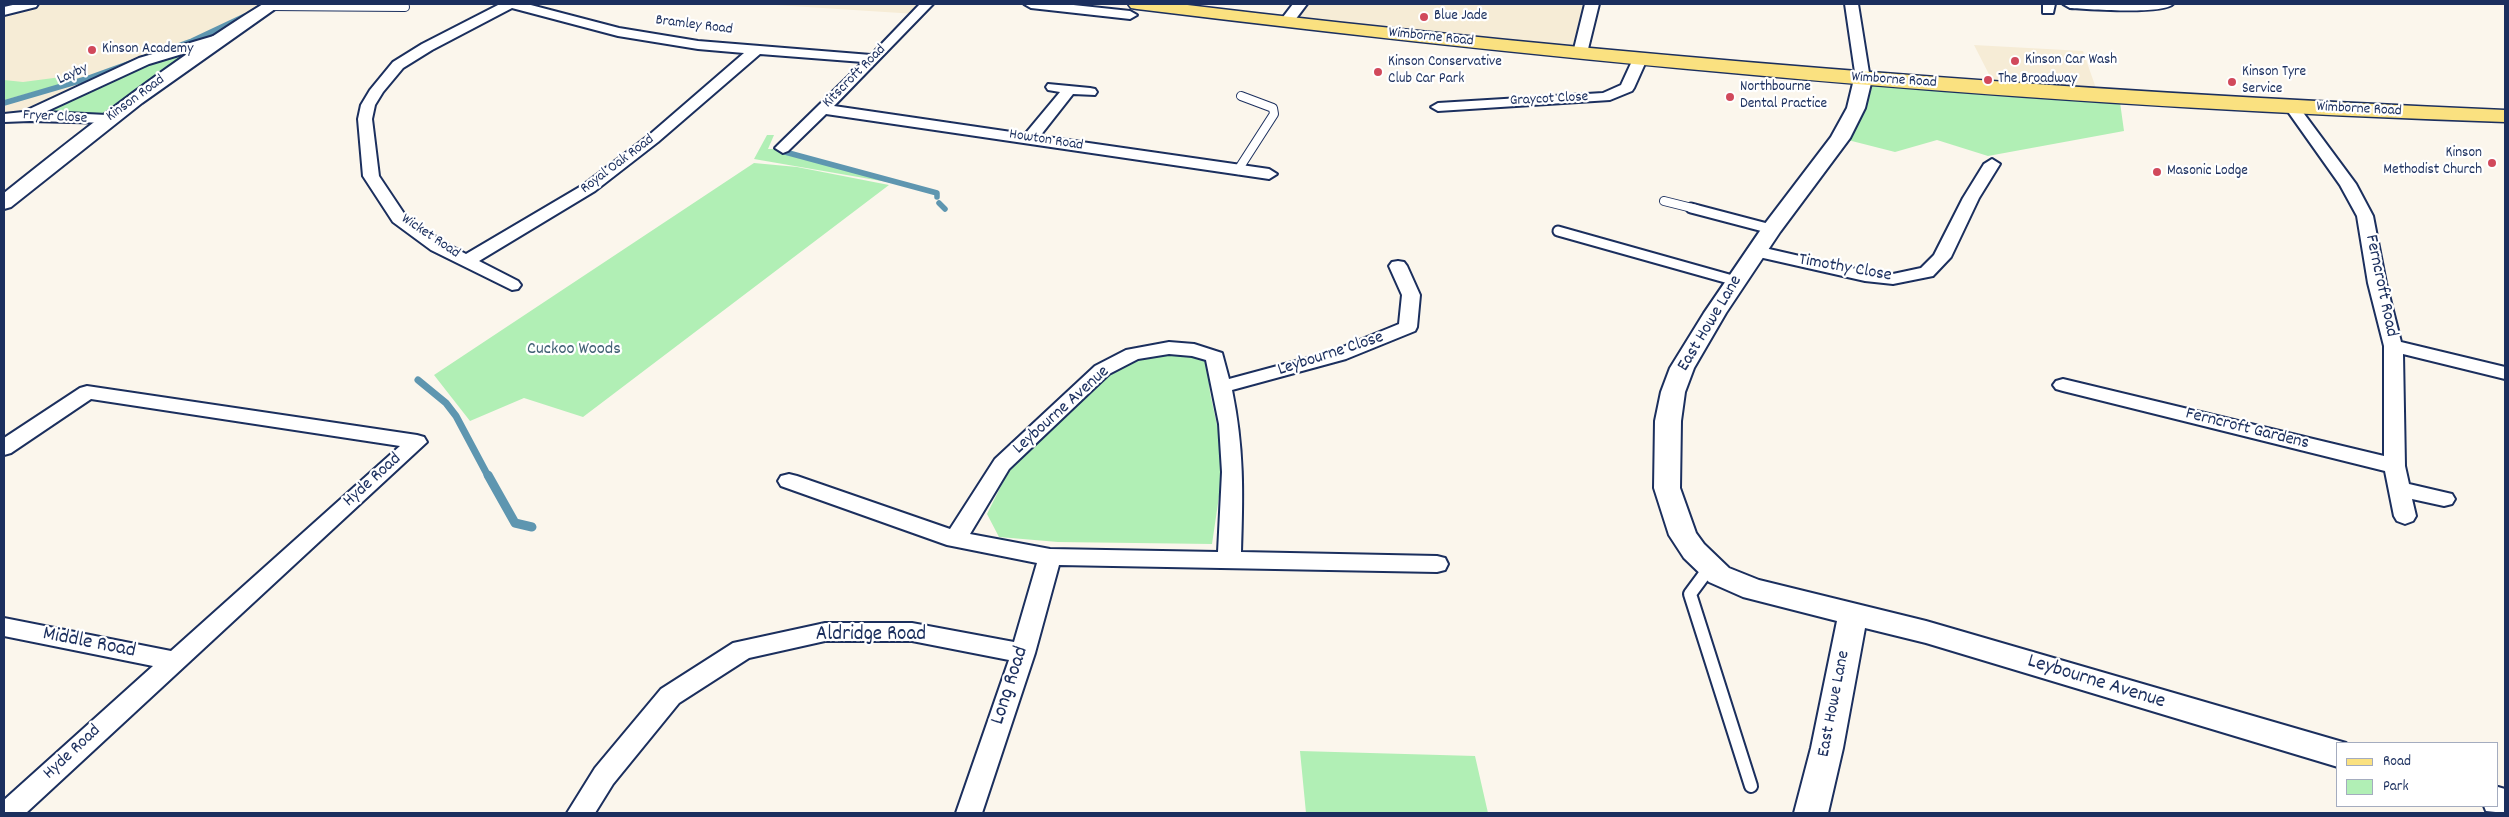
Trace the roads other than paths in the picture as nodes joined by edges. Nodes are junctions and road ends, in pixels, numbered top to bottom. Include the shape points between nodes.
1 (31, 4) edge
2 (509, 4) edge
3 (513, 4) edge
4 (927, 4) edge
5 (1031, 4) edge
6 (1300, 4) edge
7 (1592, 4) edge
8 (1850, 4) edge
9 (2070, 4) edge
10 (2166, 4) edge
11 (272, 5) edge
12 (312, 5) edge
13 (366, 5) edge
14 (405, 7) dead end
15 (1133, 10) edge
16 (4, 11) edge
17 (1287, 21) junction
18 (217, 40) junction
19 (756, 50) junction
20 (1580, 53) junction
21 (874, 59) junction
22 (1640, 59) junction
23 (1863, 79) junction
24 (1053, 87) dead end
25 (1070, 90) junction
26 (1090, 92) dead end
27 (1241, 96) dead end
28 (2291, 106) junction
29 (1438, 107) dead end
30 (823, 110) junction
31 (29, 114) junction
32 (2505, 116) edge
33 (4, 118) edge
34 (107, 120) junction
35 (1030, 138) junction
36 (782, 148) dead end
37 (1992, 164) dead end
38 (1238, 170) junction
39 (1269, 174) dead end
40 (1664, 201) dead end
41 (4, 203) edge
42 (1771, 229) junction
43 (1558, 231) dead end
44 (1756, 251) junction
45 (466, 261) junction
46 (1398, 266) dead end
47 (1736, 281) junction
48 (512, 285) dead end
49 (2393, 346) junction
50 (2505, 373) edge
51 (2063, 385) dead end
52 (1220, 387) junction
53 (4, 448) edge
54 (2395, 466) junction
55 (789, 480) dead end
56 (2400, 489) junction
57 (2444, 499) dead end
58 (2405, 516) dead end
59 (955, 539) junction
60 (1050, 557) junction
61 (1229, 559) junction
62 (1437, 564) dead end
63 (1710, 567) junction
64 (1853, 614) junction
65 (4, 626) edge
66 (1023, 652) junction
67 (174, 660) junction
68 (2336, 753) edge
69 (1751, 786) dead end
70 (8, 813) edge
71 (580, 813) edge
72 (968, 813) edge
73 (1811, 813) edge

1 - 16 street
2 - 45 street, Wicket Road via 398,66 377,90 368,105 365,119 371,176 399,218
3 - 19 street, Bramley Road via 618,32 698,45
4 - 21 street, Kitscroft Road
5 - 15 street, Wimborne Road
6 - 17 street
7 - 20 street
8 - 23 street
9 - 10 street via 2126,7
11 - 12 lane
11 - 18 street, Kinson Road
12 - 13 lane
13 - 14 lane
15 - 17 main road, Wimborne Road
17 - 20 main road, Wimborne Road
18 - 31 street, Layby via 144,60
18 - 34 street, Kinson Road
19 - 21 street, Bramley Road
19 - 45 street, Royal Oak Road via 653,139 589,188
20 - 22 main road, Wimborne Road
21 - 30 street, Kitscroft Road
22 - 23 main road, Wimborne Road
22 - 29 street, Graycot Close via 1627,88 1606,97
23 - 28 main road, Wimborne Road
23 - 42 street, East Howe Lane via 1856,108 1840,138
24 - 25 street
25 - 26 street
25 - 35 street
27 - 38 lane via 1274,108 1274,114
28 - 32 main road, Wimborne Road
28 - 49 street, Ferncroft Road via 2348,184 2365,216
30 - 35 street, Howton Road
30 - 36 street, Kitscroft Road
31 - 33 street, Fryer Close
31 - 34 street, Fryer Close via 71,120
34 - 41 street, Kinson Road
35 - 38 street, Howton Road
37 - 44 street, Timothy Close via 1942,257 1927,272 1893,280
38 - 39 street, Howton Road
40 - 42 lane
42 - 44 street, East Howe Lane
43 - 47 lane
44 - 47 street, East Howe Lane
45 - 48 street, Wicket Road
46 - 52 street, Leybourne Close via 1411,295 1408,327 1380,342
47 - 63 street, East Howe Lane via 1682,368 1673,392 1668,421 1667,488 1683,535
49 - 50 street
49 - 54 street, Ferncroft Road
51 - 54 street, Ferncroft Gardens via 2100,403
52 - 59 street, Leybourne Avenue via 1215,358 1194,350 1169,348 1132,354 1102,370 1002,464
52 - 61 street, Leybourne Avenue via 1229,424 1233,472
53 - 67 street, Hyde Road via 87,392 417,442
54 - 56 street, Ferncroft Road
55 - 59 street
56 - 57 street
56 - 58 street, Ferncroft Road
59 - 60 street
60 - 61 street
60 - 66 street, Long Road
61 - 62 street
63 - 64 street, East Howe Lane via 1719,575 1753,590
63 - 69 lane via 1690,594
64 - 68 street, Leybourne Avenue via 1926,632
64 - 73 street, East Howe Lane
65 - 67 street, Middle Road
66 - 71 street, Aldridge Road via 912,632 825,632 742,650 670,696 604,776
66 - 72 street, Long Road
67 - 70 street, Hyde Road

